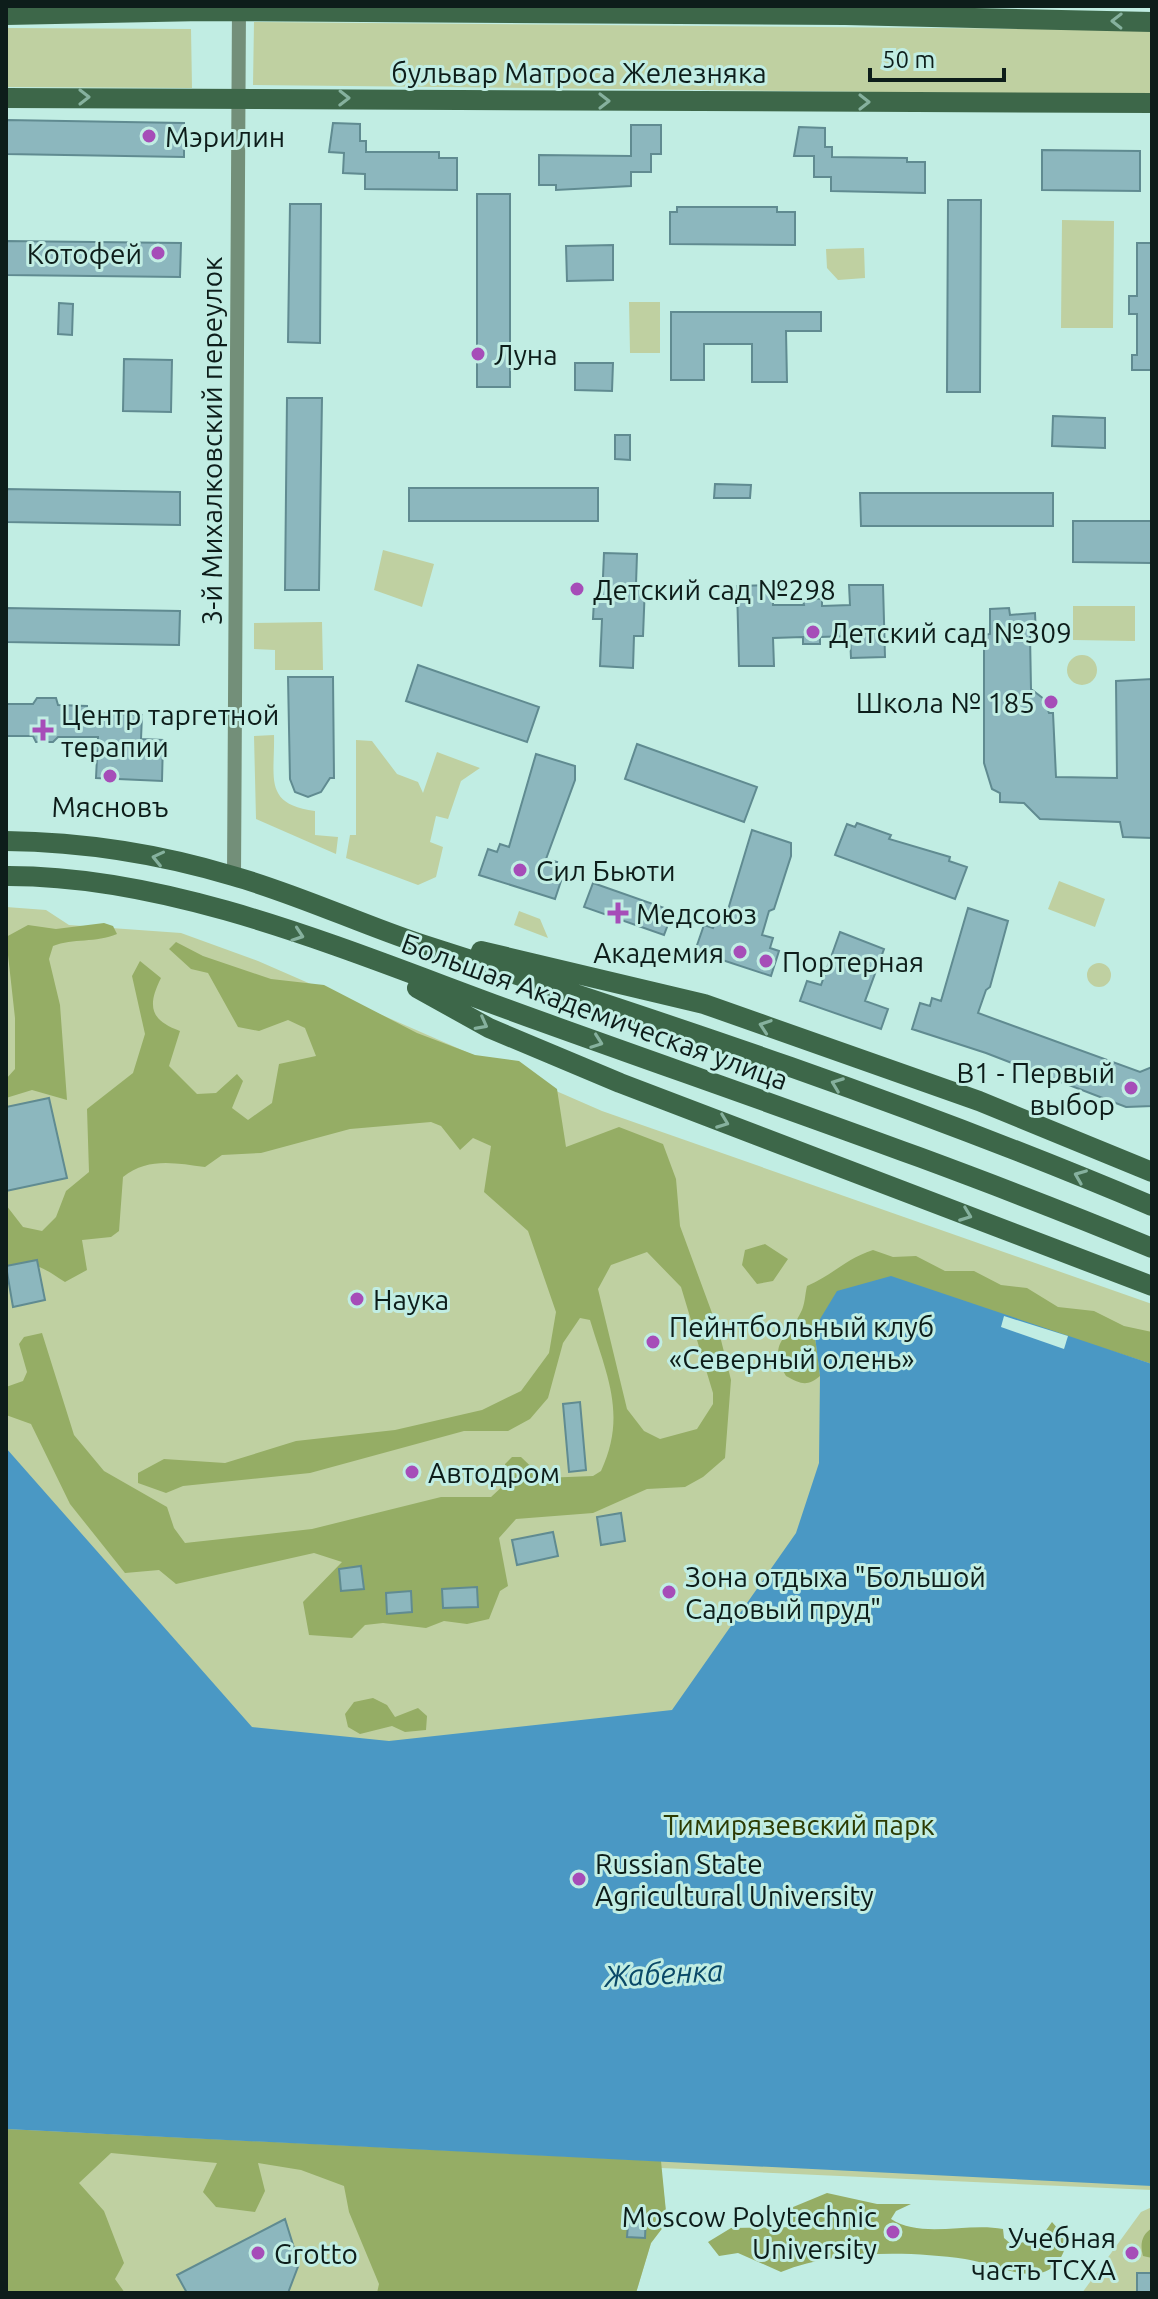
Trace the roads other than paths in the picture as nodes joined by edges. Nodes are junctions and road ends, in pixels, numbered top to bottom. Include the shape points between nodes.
1 (239, 10) edge
2 (6, 15) edge
3 (1152, 22) edge
4 (238, 97) junction
5 (6, 98) edge
6 (1152, 103) edge
7 (6, 841) edge
8 (6, 876) edge
9 (234, 876) junction
10 (361, 924) junction
11 (365, 959) junction
12 (1152, 1172) edge
13 (1152, 1206) edge
14 (1152, 1248) edge
15 (1152, 1286) edge

1 - 2 main road, бульвар Матроса Железняка
3 -> 1 main road, бульвар Матроса Железняка
1 - 4 street, 3-й Михалковский переулок
5 -> 4 main road, бульвар Матроса Железняка
4 -> 6 main road, бульвар Матроса Железняка
4 - 9 street, 3-й Михалковский переулок
9 -> 7 main road, Большая Академическая улица via 128,851
8 -> 11 main road, Большая Академическая улица via 127,888 231,911
9 - 10 main road, Большая Академическая улица
12 -> 10 main road via 979,1101 704,1004
13 -> 10 main road, Большая Академическая улица via 808,1074
11 -> 14 main road, Большая Академическая улица
11 -> 15 main road via 489,1028 620,1083

